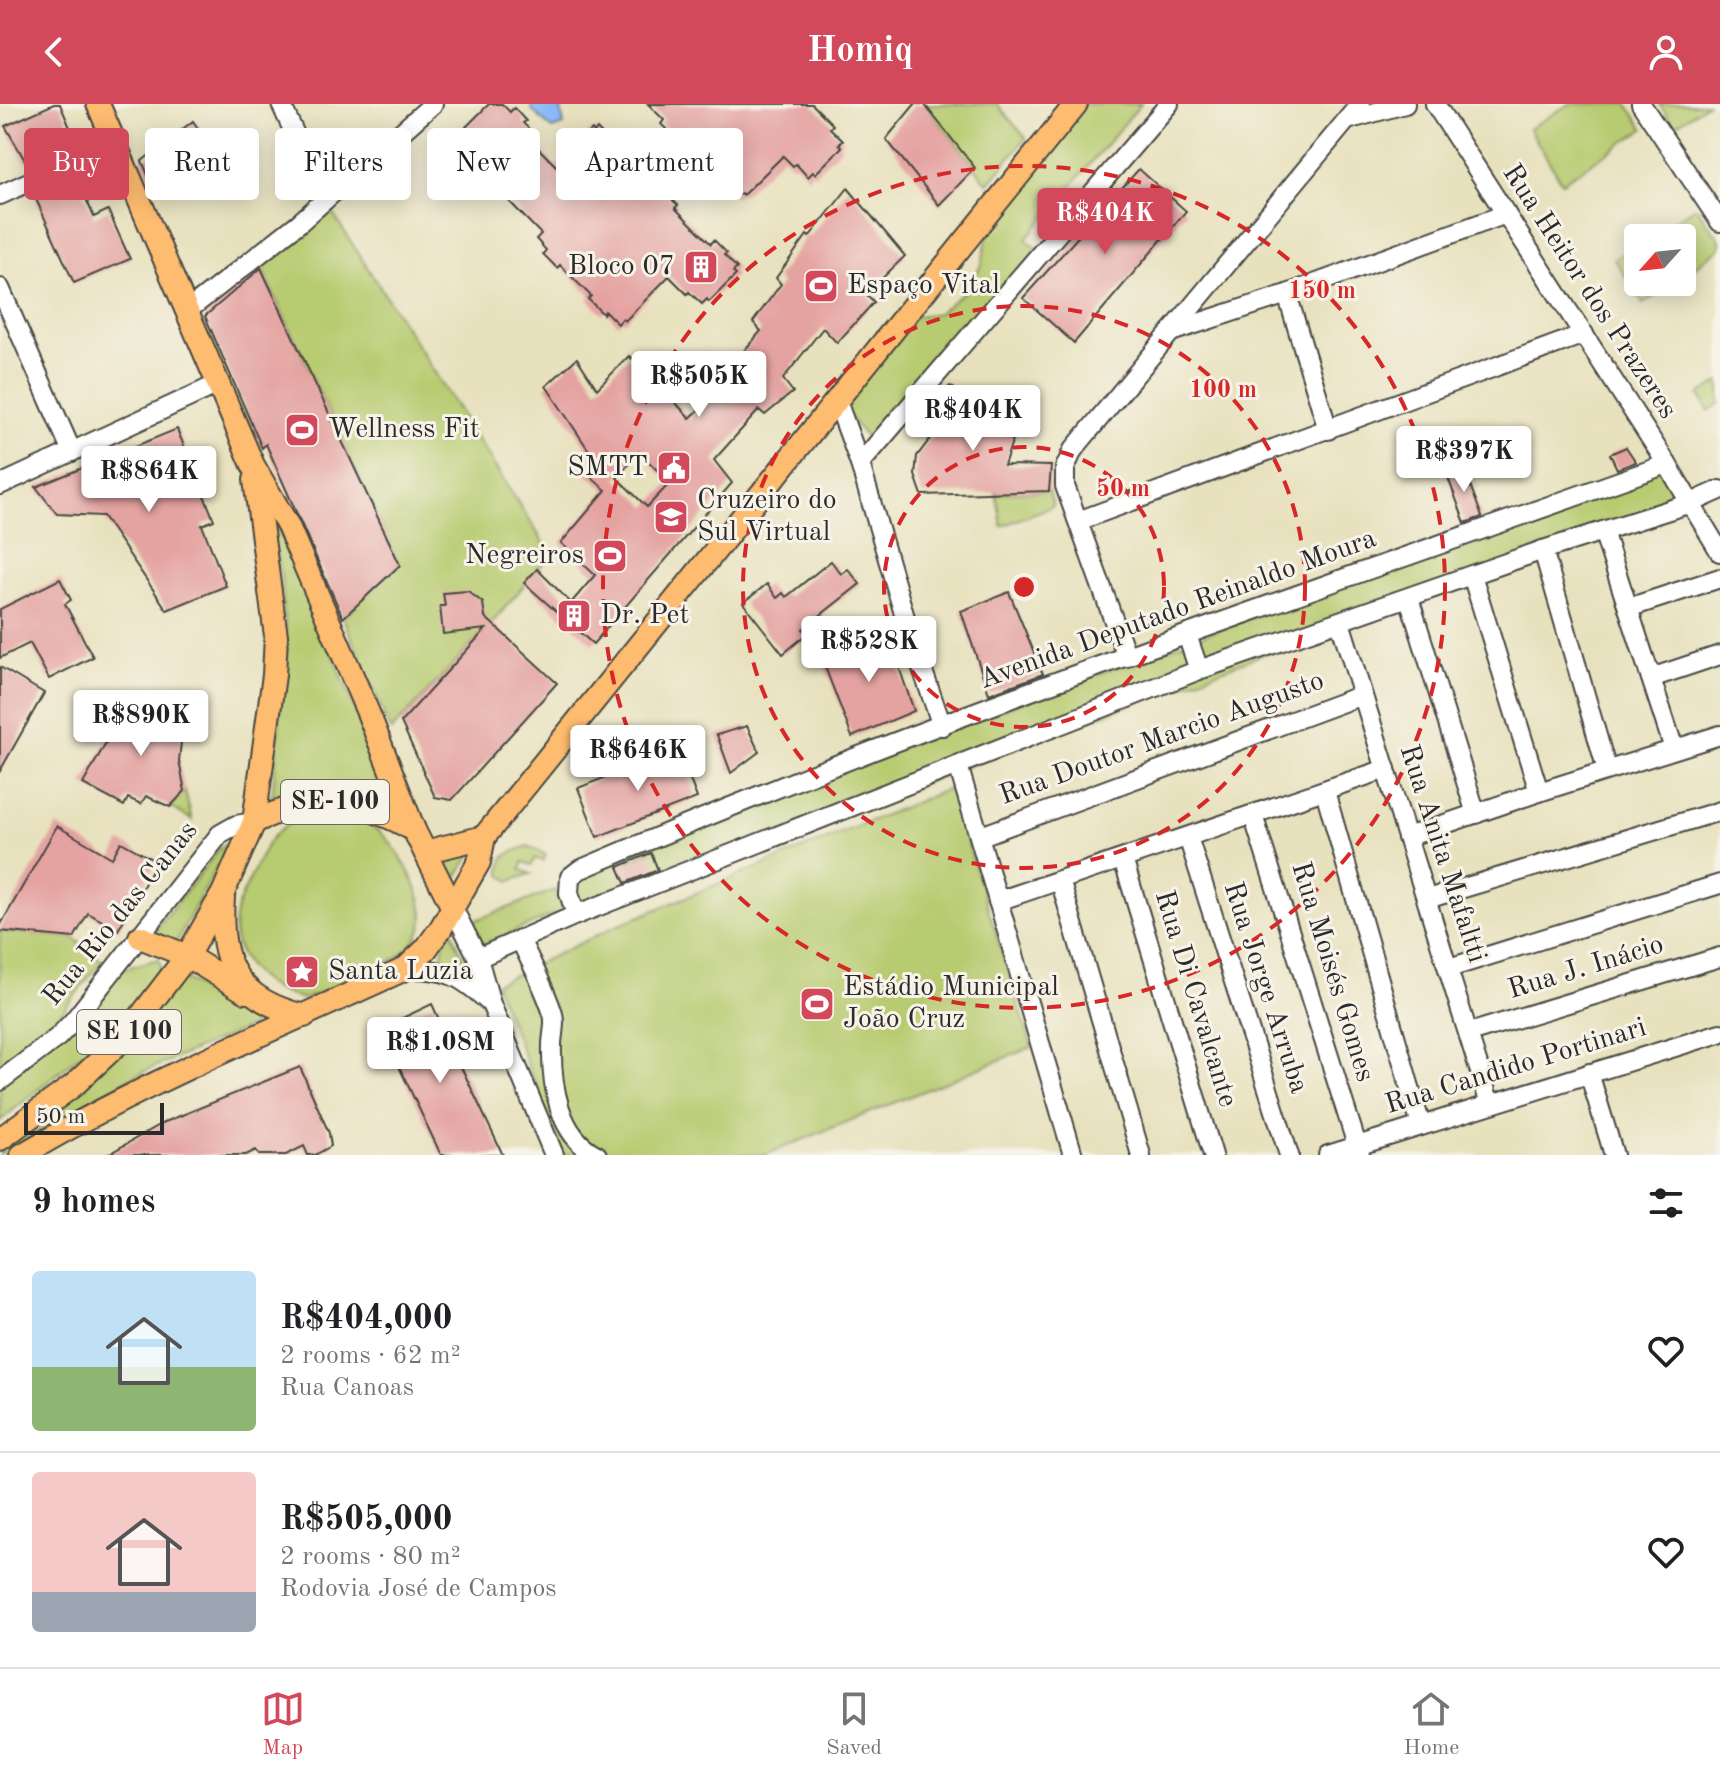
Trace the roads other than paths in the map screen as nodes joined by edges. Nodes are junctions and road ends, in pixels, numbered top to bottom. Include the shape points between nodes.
1 (98, 104) edge
2 (281, 104) edge
3 (433, 104) edge
4 (1076, 104) edge
5 (1169, 104) edge
6 (1360, 104) edge
7 (1405, 104) edge
8 (1435, 104) edge
9 (1641, 104) edge
10 (1347, 120) junction
11 (108, 128) edge
12 (292, 128) edge
13 (406, 128) edge
14 (129, 176) edge
15 (24, 184) edge
16 (0, 195) edge
17 (325, 200) edge
18 (1506, 214) junction
19 (1720, 222) edge
20 (0, 288) edge
21 (1287, 294) junction
22 (187, 311) junction
23 (1171, 332) junction
24 (1584, 334) junction
25 (218, 384) junction
26 (837, 401) junction
27 (1328, 430) junction
28 (72, 452) junction
29 (860, 464) junction
30 (1667, 464) junction
31 (253, 465) junction
32 (0, 485) edge
33 (1720, 490) edge
34 (1691, 503) junction
35 (1078, 521) junction
36 (1603, 531) junction
37 (1543, 550) junction
38 (1720, 552) edge
39 (1472, 575) junction
40 (1720, 578) edge
41 (1409, 598) junction
42 (1628, 608) junction
43 (1340, 622) junction
44 (1187, 635) junction
45 (1720, 655) edge
46 (1127, 657) junction
47 (1199, 670) junction
48 (1651, 678) junction
49 (1362, 695) junction
50 (942, 726) junction
51 (1720, 735) edge
52 (1674, 749) junction
53 (958, 765) junction
54 (1386, 769) junction
55 (1607, 770) junction
56 (1325, 791) junction
57 (1539, 792) junction
58 (1720, 811) edge
59 (1476, 814) junction
60 (1253, 815) junction
61 (254, 822) junction
62 (414, 830) junction
63 (981, 836) junction
64 (484, 837) junction
65 (1188, 837) junction
66 (1407, 837) junction
67 (425, 852) junction
68 (1123, 859) junction
69 (1060, 880) junction
70 (1720, 884) edge
71 (223, 893) junction
72 (1427, 899) junction
73 (998, 901) junction
74 (452, 906) junction
75 (576, 915) junction
76 (140, 937) junction
77 (520, 939) junction
78 (187, 956) junction
79 (1720, 957) edge
80 (478, 958) junction
81 (1449, 968) junction
82 (405, 969) junction
83 (253, 996) junction
84 (491, 1004) junction
85 (304, 1016) junction
86 (1469, 1033) junction
87 (1720, 1033) edge
88 (1589, 1073) junction
89 (0, 1081) edge
90 (1490, 1104) junction
91 (1421, 1126) junction
92 (0, 1139) edge
93 (1359, 1151) edge
94 (22, 1155) edge
95 (554, 1155) edge
96 (597, 1155) edge
97 (1073, 1155) edge
98 (1141, 1155) edge
99 (1213, 1155) edge
100 (1289, 1155) edge
101 (1328, 1155) edge
102 (1614, 1155) edge

1 - 11 main road, SE-100
2 - 12 street
3 - 13 street
4 - 26 main road
5 - 29 street
6 - 10 street
7 - 10 street
8 - 18 street, Rua Heitor dos Prazeres
9 - 19 street
10 - 23 street
14 - 22 main road, SE-100
15 - 16 street
17 - 22 street
18 - 21 street
18 - 24 street, Rua Heitor dos Prazeres
20 - 28 street
21 - 23 street
21 - 27 street
22 - 25 main road, SE-100
23 - 35 street via 1073,450 1065,486
24 - 27 street
24 - 30 street, Rua Heitor dos Prazeres
25 - 28 street
25 - 31 main road, SE-100
26 - 29 street
26 - 64 main road
27 - 35 street
28 - 32 street
29 - 50 street
30 - 34 street, Rua Heitor dos Prazeres
30 - 44 street, Avenida Deputado Reinaldo Moura
31 - 61 main road, SE-100 via 276,636
31 - 62 main road, SE-100 via 288,526
33 - 34 street
34 - 36 street
34 - 38 street, Rua Heitor dos Prazeres
35 - 46 street
36 - 37 street
36 - 42 street
37 - 39 street
37 - 55 street
39 - 41 street
39 - 57 street
40 - 42 street
41 - 43 street
41 - 59 street
42 - 48 street
43 - 47 street
43 - 49 street, Rua Anita Mafaltti
44 - 46 street, Avenida Deputado Reinaldo Moura
44 - 47 street
45 - 48 street
46 - 50 street, Avenida Deputado Reinaldo Moura
47 - 53 street
48 - 52 street
49 - 54 street, Rua Anita Mafaltti
49 - 63 street, Rua Doutor Marcio Augusto
50 - 75 street, Avenida Deputado Reinaldo Moura via 579,870 568,884
51 - 52 street
52 - 55 street
53 - 63 street
53 - 75 street
54 - 56 street
54 - 66 street, Rua Anita Mafaltti
55 - 57 street
56 - 60 street
56 - 91 street
57 - 59 street
58 - 72 street
59 - 66 street
60 - 65 street
60 - 93 street, Rua Moisés Gomes
61 - 62 main road, SE-100 via 326,801 374,811
61 - 71 main road, SE-100
61 - 76 street, Rua Rio das Canas via 220,834
62 - 67 main road, SE-100
63 - 73 street
64 - 67 main road
64 - 74 main road via 479,862
65 - 68 street
65 - 100 street, Rua Jorge Arruba
66 - 72 street, Rua Anita Mafaltti
67 - 74 main road, SE-100
68 - 69 street
68 - 99 street, Rua Di Cavalcante
69 - 73 street
69 - 98 street
70 - 81 street
71 - 78 main road, SE 100
71 - 83 main road via 226,952
72 - 81 street, Rua Anita Mafaltti
73 - 97 street
74 - 80 street
74 - 82 main road via 432,940
75 - 77 street
76 - 78 main road
76 - 89 street, Rua Rio das Canas via 58,1037
77 - 80 street
77 - 96 street via 554,1017 555,1091 562,1115 582,1145
78 - 83 main road
78 - 92 main road, SE 100 via 124,1038 74,1085
79 - 86 street, Rua J. Inácio
80 - 84 street
81 - 86 street, Rua Anita Mafaltti
82 - 84 street via 454,974
82 - 85 main road, SE 100
83 - 85 main road via 275,1009
84 - 95 street
85 - 94 main road, SE 100 via 174,1073
86 - 90 street, Rua Anita Mafaltti
87 - 88 street, Rua Candido Portinari
88 - 90 street, Rua Candido Portinari
88 - 102 street
90 - 91 street, Rua Candido Portinari
91 - 93 street, Rua Candido Portinari
93 - 101 street, Rua Candido Portinari

